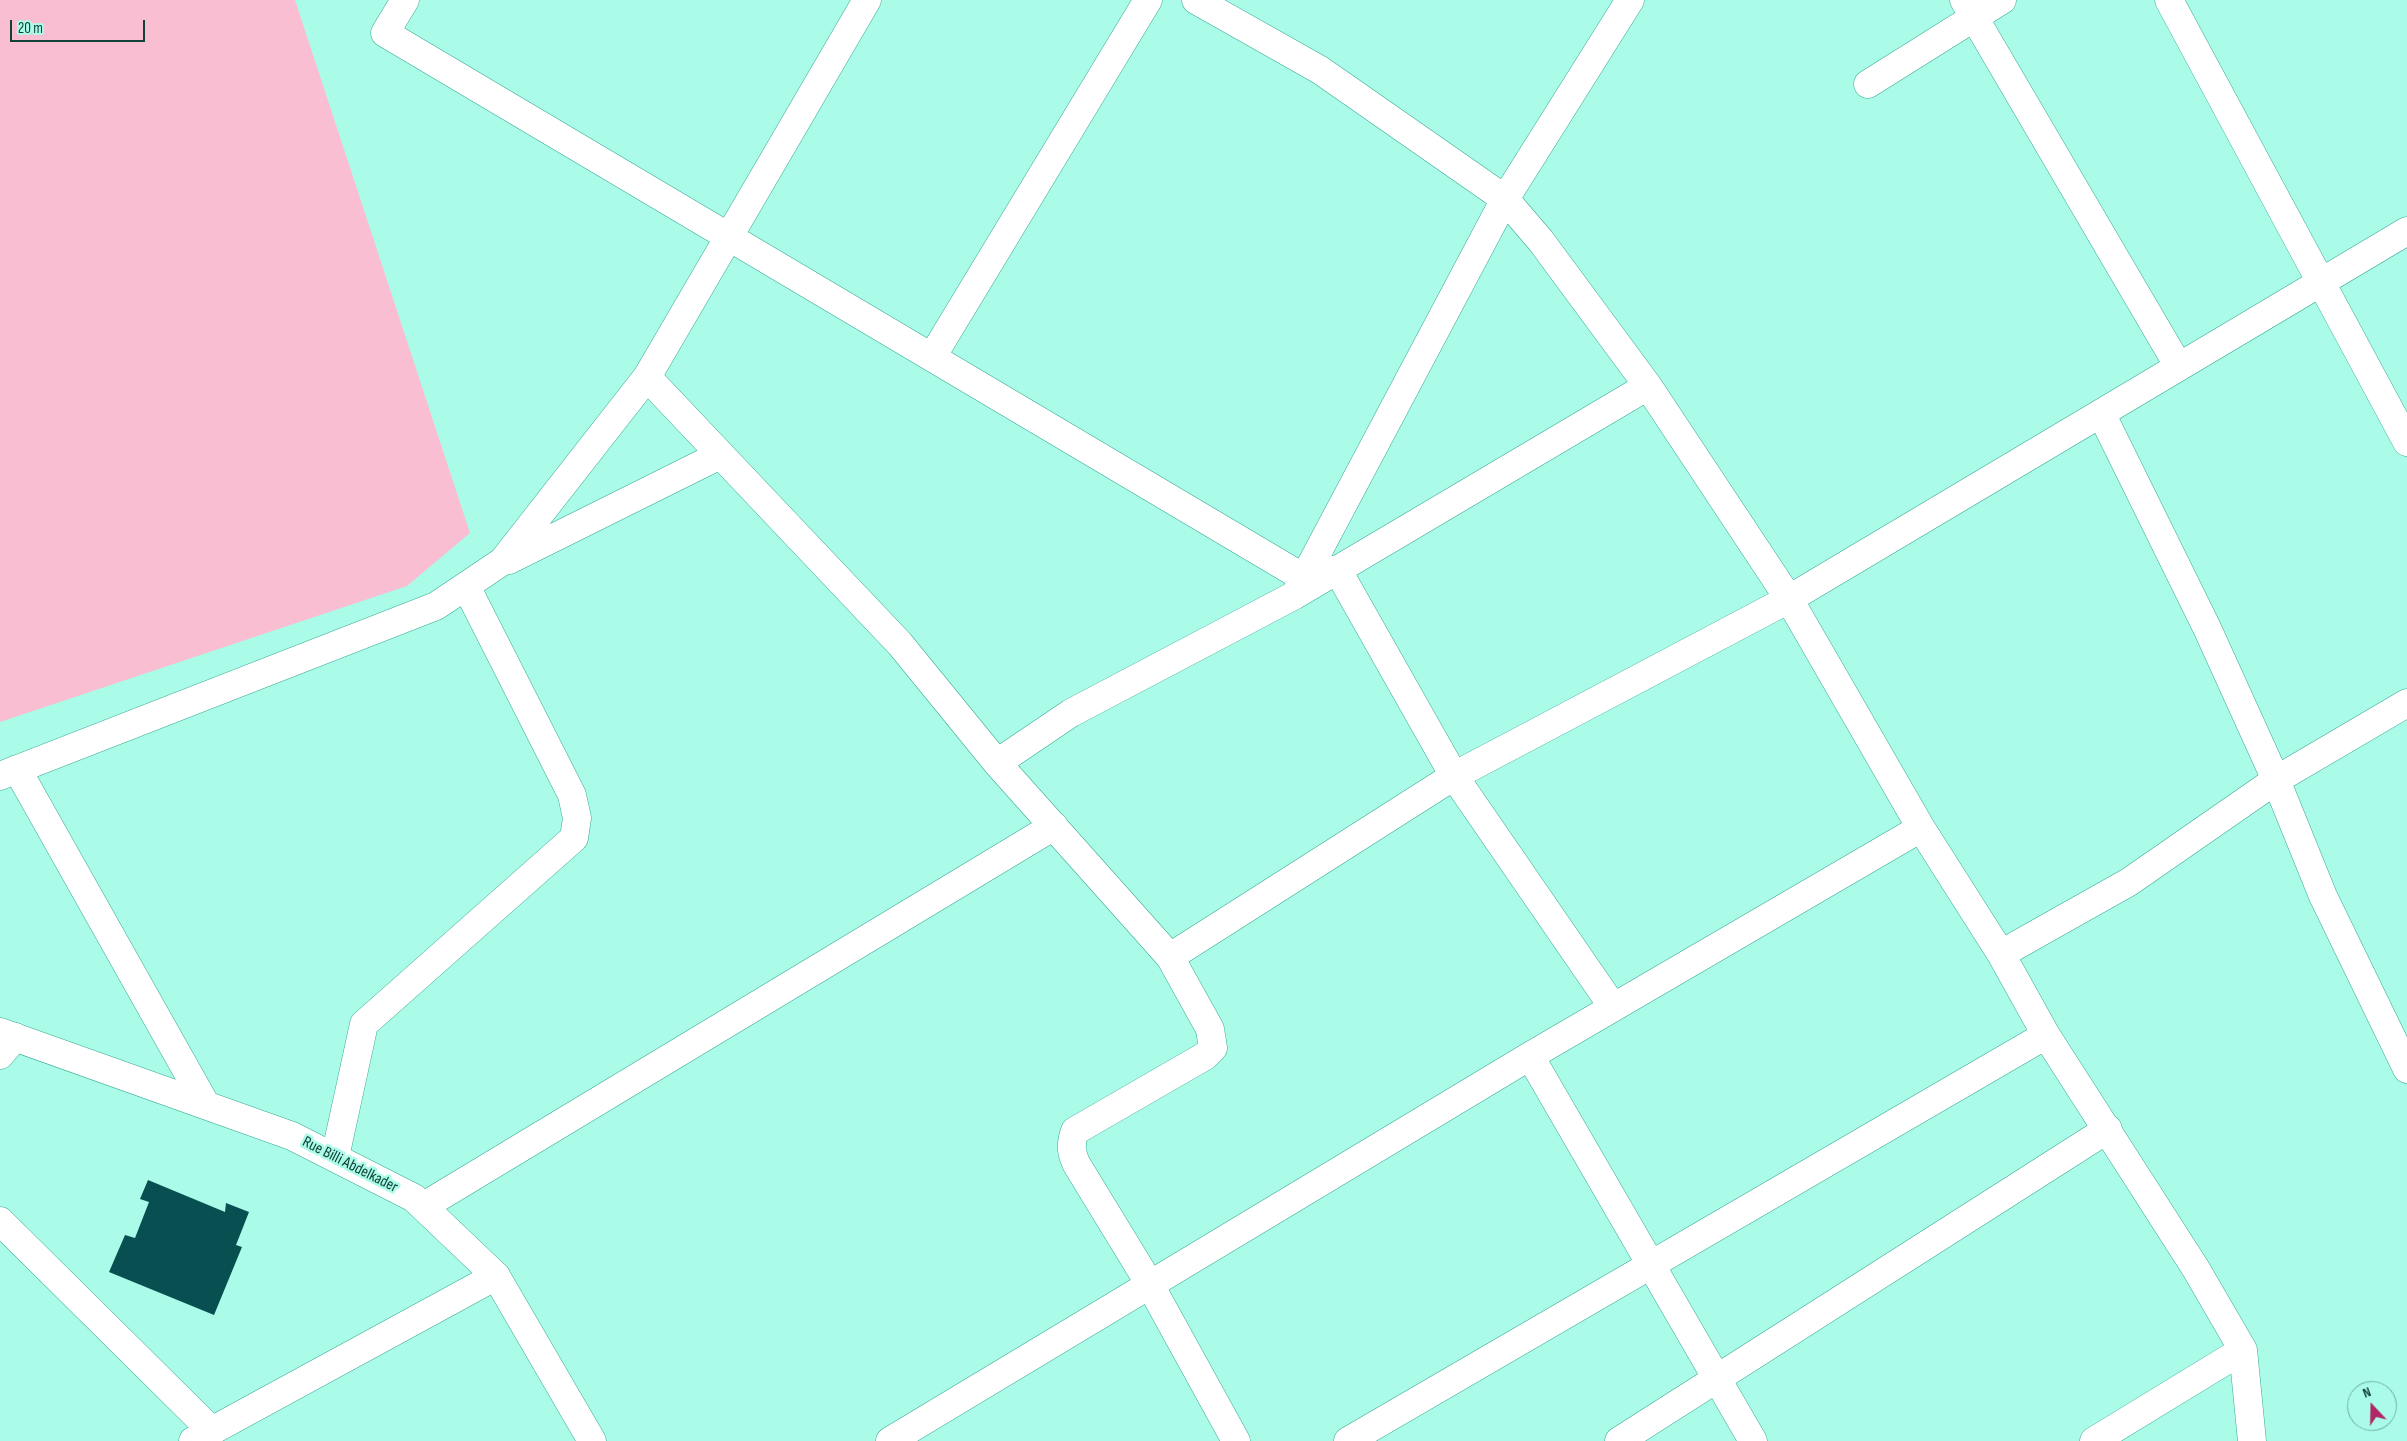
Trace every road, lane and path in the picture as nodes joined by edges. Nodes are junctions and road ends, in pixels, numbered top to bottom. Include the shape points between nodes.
1 (405, 0) edge
2 (867, 0) edge
3 (1148, 0) edge
4 (1196, 0) edge
5 (1630, 0) edge
6 (2002, 0) edge
7 (2169, 0) edge
8 (1968, 9) edge
9 (1868, 84) dead end
10 (1505, 199) junction
11 (2407, 231) edge
12 (728, 236) junction
13 (2322, 282) junction
14 (932, 357) junction
15 (2179, 367) junction
16 (646, 377) junction
17 (1648, 386) junction
18 (2101, 413) junction
19 (2407, 442) edge
20 (720, 455) junction
21 (494, 567) junction
22 (1337, 569) junction
23 (466, 586) junction
24 (1300, 586) junction
25 (1789, 599) junction
26 (2407, 703) edge
27 (997, 762) junction
28 (9, 772) edge
29 (1454, 776) junction
30 (2276, 780) junction
31 (1054, 826) junction
32 (1921, 828) junction
33 (2001, 954) junction
34 (1170, 956) junction
35 (1613, 1007) junction
36 (2046, 1035) junction
37 (5, 1041) edge
38 (1530, 1056) junction
39 (2407, 1069) edge
40 (206, 1105) junction
41 (2108, 1129) junction
42 (335, 1157) junction
43 (424, 1206) junction
44 (0, 1221) edge
45 (1652, 1265) junction
46 (496, 1276) junction
47 (1149, 1283) junction
48 (2243, 1350) junction
49 (1717, 1379) junction
50 (202, 1436) edge
51 (592, 1441) edge
52 (890, 1441) edge
53 (1236, 1441) edge
54 (1348, 1441) edge
55 (1619, 1441) edge
56 (1752, 1441) edge
57 (2094, 1441) edge
58 (2252, 1441) edge

1 - 12 street via 385,33
2 - 12 street
3 - 14 street
4 - 10 street via 1320,70
5 - 10 street
6 - 8 street
7 - 13 street
8 - 9 street
8 - 15 street
10 - 17 street via 1541,241
10 - 24 street
11 - 13 street
12 - 14 street
12 - 16 street
13 - 15 street
13 - 19 street
14 - 24 street
15 - 18 street
16 - 20 street
16 - 21 street via 503,561
17 - 22 street
17 - 25 street
18 - 25 street
18 - 30 street via 2207,628
20 - 21 street
20 - 27 street via 900,644
21 - 23 street
22 - 24 street
22 - 29 street
23 - 28 street via 436,606 390,625
23 - 42 street via 572,795 576,818 574,838 364,1024
24 - 27 street via 1071,713
25 - 29 street
25 - 32 street
26 - 30 street
27 - 31 street
28 - 40 street
29 - 34 street
29 - 35 street
30 - 33 street via 2129,882
30 - 39 street via 2323,896
31 - 34 street
31 - 43 street
32 - 33 street
32 - 35 street
33 - 36 street
34 - 47 street via 1210,1029 1213,1048 1205,1056 1075,1131 1070,1143 1072,1155
35 - 38 street
36 - 41 street
36 - 45 street
37 - 40 street, Rue Billi Abdelkader
38 - 45 street
38 - 47 street
40 - 42 street, Rue Billi Abdelkader via 292,1136
41 - 48 street
41 - 49 street
42 - 43 street, Rue Billi Abdelkader
43 - 46 street, Rue Billi Abdelkader
44 - 50 street
45 - 49 street
45 - 54 street
46 - 50 street
46 - 51 street, Rue Billi Abdelkader
47 - 52 street
47 - 53 street
48 - 57 street
48 - 58 street
49 - 55 street
49 - 56 street

